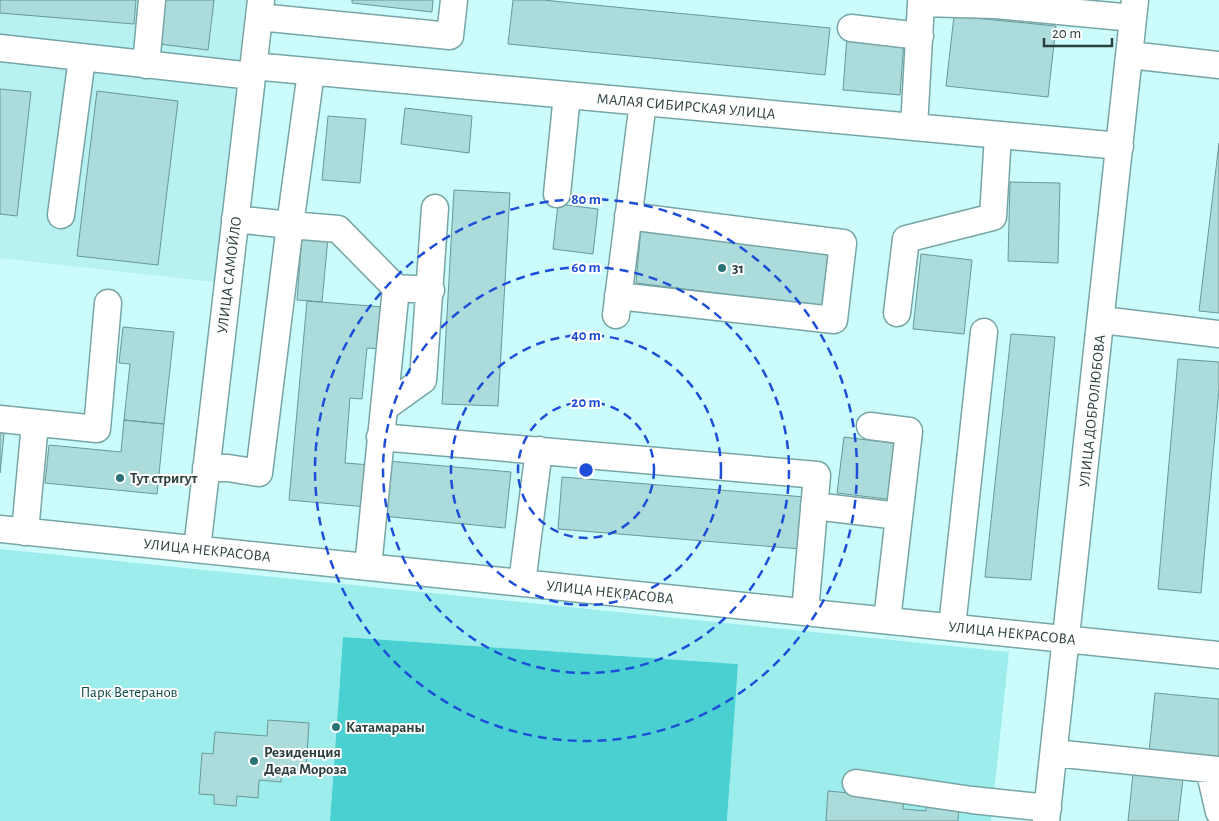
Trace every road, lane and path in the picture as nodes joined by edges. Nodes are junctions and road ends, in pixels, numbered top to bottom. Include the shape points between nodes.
1 (152, 0) edge
2 (454, 0) edge
3 (919, 2) edge
4 (995, 2) edge
5 (260, 9) edge
6 (1134, 9) edge
7 (850, 28) dead end
8 (920, 36) junction
9 (0, 48) edge
10 (1130, 55) junction
11 (82, 58) junction
12 (146, 65) junction
13 (1219, 65) edge
14 (252, 71) junction
15 (311, 72) junction
16 (567, 95) junction
17 (643, 102) junction
18 (914, 127) junction
19 (998, 135) junction
20 (1120, 146) junction
21 (557, 194) dead end
22 (435, 208) dead end
23 (61, 215) dead end
24 (628, 216) junction
25 (235, 220) junction
26 (290, 225) junction
27 (396, 288) junction
28 (431, 290) junction
29 (108, 303) dead end
30 (897, 313) dead end
31 (1102, 320) junction
32 (984, 332) dead end
33 (1219, 334) edge
34 (384, 408) junction
35 (0, 419) edge
36 (36, 423) junction
37 (870, 426) dead end
38 (380, 437) junction
39 (539, 450) junction
40 (206, 468) junction
41 (814, 506) junction
42 (899, 516) junction
43 (12, 531) edge
44 (197, 549) junction
45 (368, 567) junction
46 (522, 583) junction
47 (805, 612) junction
48 (887, 620) junction
49 (952, 627) junction
50 (1066, 639) junction
51 (1219, 654) edge
52 (1054, 753) junction
53 (1214, 769) edge
54 (856, 783) dead end
55 (987, 811) edge
56 (1219, 812) edge
57 (1047, 814) edge

1 - 12 street
2 - 5 street via 450,36
3 - 4 street
3 - 8 street
4 - 6 street
5 - 14 street, УЛИЦА САМОЙЛО
6 - 10 street, УЛИЦА ДОБРОЛЮБОВА
7 - 8 street
8 - 18 street
9 - 11 street, МАЛАЯ СИБИРСКАЯ УЛИЦА
10 - 13 street
10 - 20 street, УЛИЦА ДОБРОЛЮБОВА
11 - 12 street, МАЛАЯ СИБИРСКАЯ УЛИЦА
11 - 23 street
12 - 14 street, МАЛАЯ СИБИРСКАЯ УЛИЦА
14 - 15 street, МАЛАЯ СИБИРСКАЯ УЛИЦА
14 - 25 street, УЛИЦА САМОЙЛО
15 - 16 street, МАЛАЯ СИБИРСКАЯ УЛИЦА
15 - 26 street
16 - 17 street, МАЛАЯ СИБИРСКАЯ УЛИЦА
16 - 21 street
17 - 18 street, МАЛАЯ СИБИРСКАЯ УЛИЦА
17 - 24 street
18 - 19 street, МАЛАЯ СИБИРСКАЯ УЛИЦА
19 - 20 street, МАЛАЯ СИБИРСКАЯ УЛИЦА
19 - 30 street via 993,217 906,239
20 - 31 street, УЛИЦА ДОБРОЛЮБОВА
22 - 28 street
24 - 24 street via 617,306 834,320 843,243
25 - 26 street
25 - 40 street, УЛИЦА САМОЙЛО
26 - 27 street via 338,229
26 - 40 street via 259,473
27 - 28 street
27 - 34 street
28 - 34 street via 424,380
29 - 36 street via 97,429
31 - 33 street
31 - 50 street, УЛИЦА ДОБРОЛЮБОВА
32 - 49 street
34 - 38 street
35 - 36 street
36 - 43 street
37 - 42 street via 909,431
38 - 39 street
38 - 45 street
39 - 41 street via 817,475
39 - 46 street
40 - 44 street, УЛИЦА САМОЙЛО
41 - 42 street
41 - 47 street
42 - 48 street
43 - 44 street, УЛИЦА НЕКРАСОВА
44 - 45 street, УЛИЦА НЕКРАСОВА
45 - 46 street, УЛИЦА НЕКРАСОВА
46 - 47 street, УЛИЦА НЕКРАСОВА
47 - 48 street, УЛИЦА НЕКРАСОВА
48 - 49 street, УЛИЦА НЕКРАСОВА
49 - 50 street, УЛИЦА НЕКРАСОВА
50 - 51 street, УЛИЦА НЕКРАСОВА
50 - 52 street, УЛИЦА ДОБРОЛЮБОВА
52 - 53 street
52 - 57 street, УЛИЦА ДОБРОЛЮБОВА
53 - 56 street
54 - 55 street
55 - 57 street

